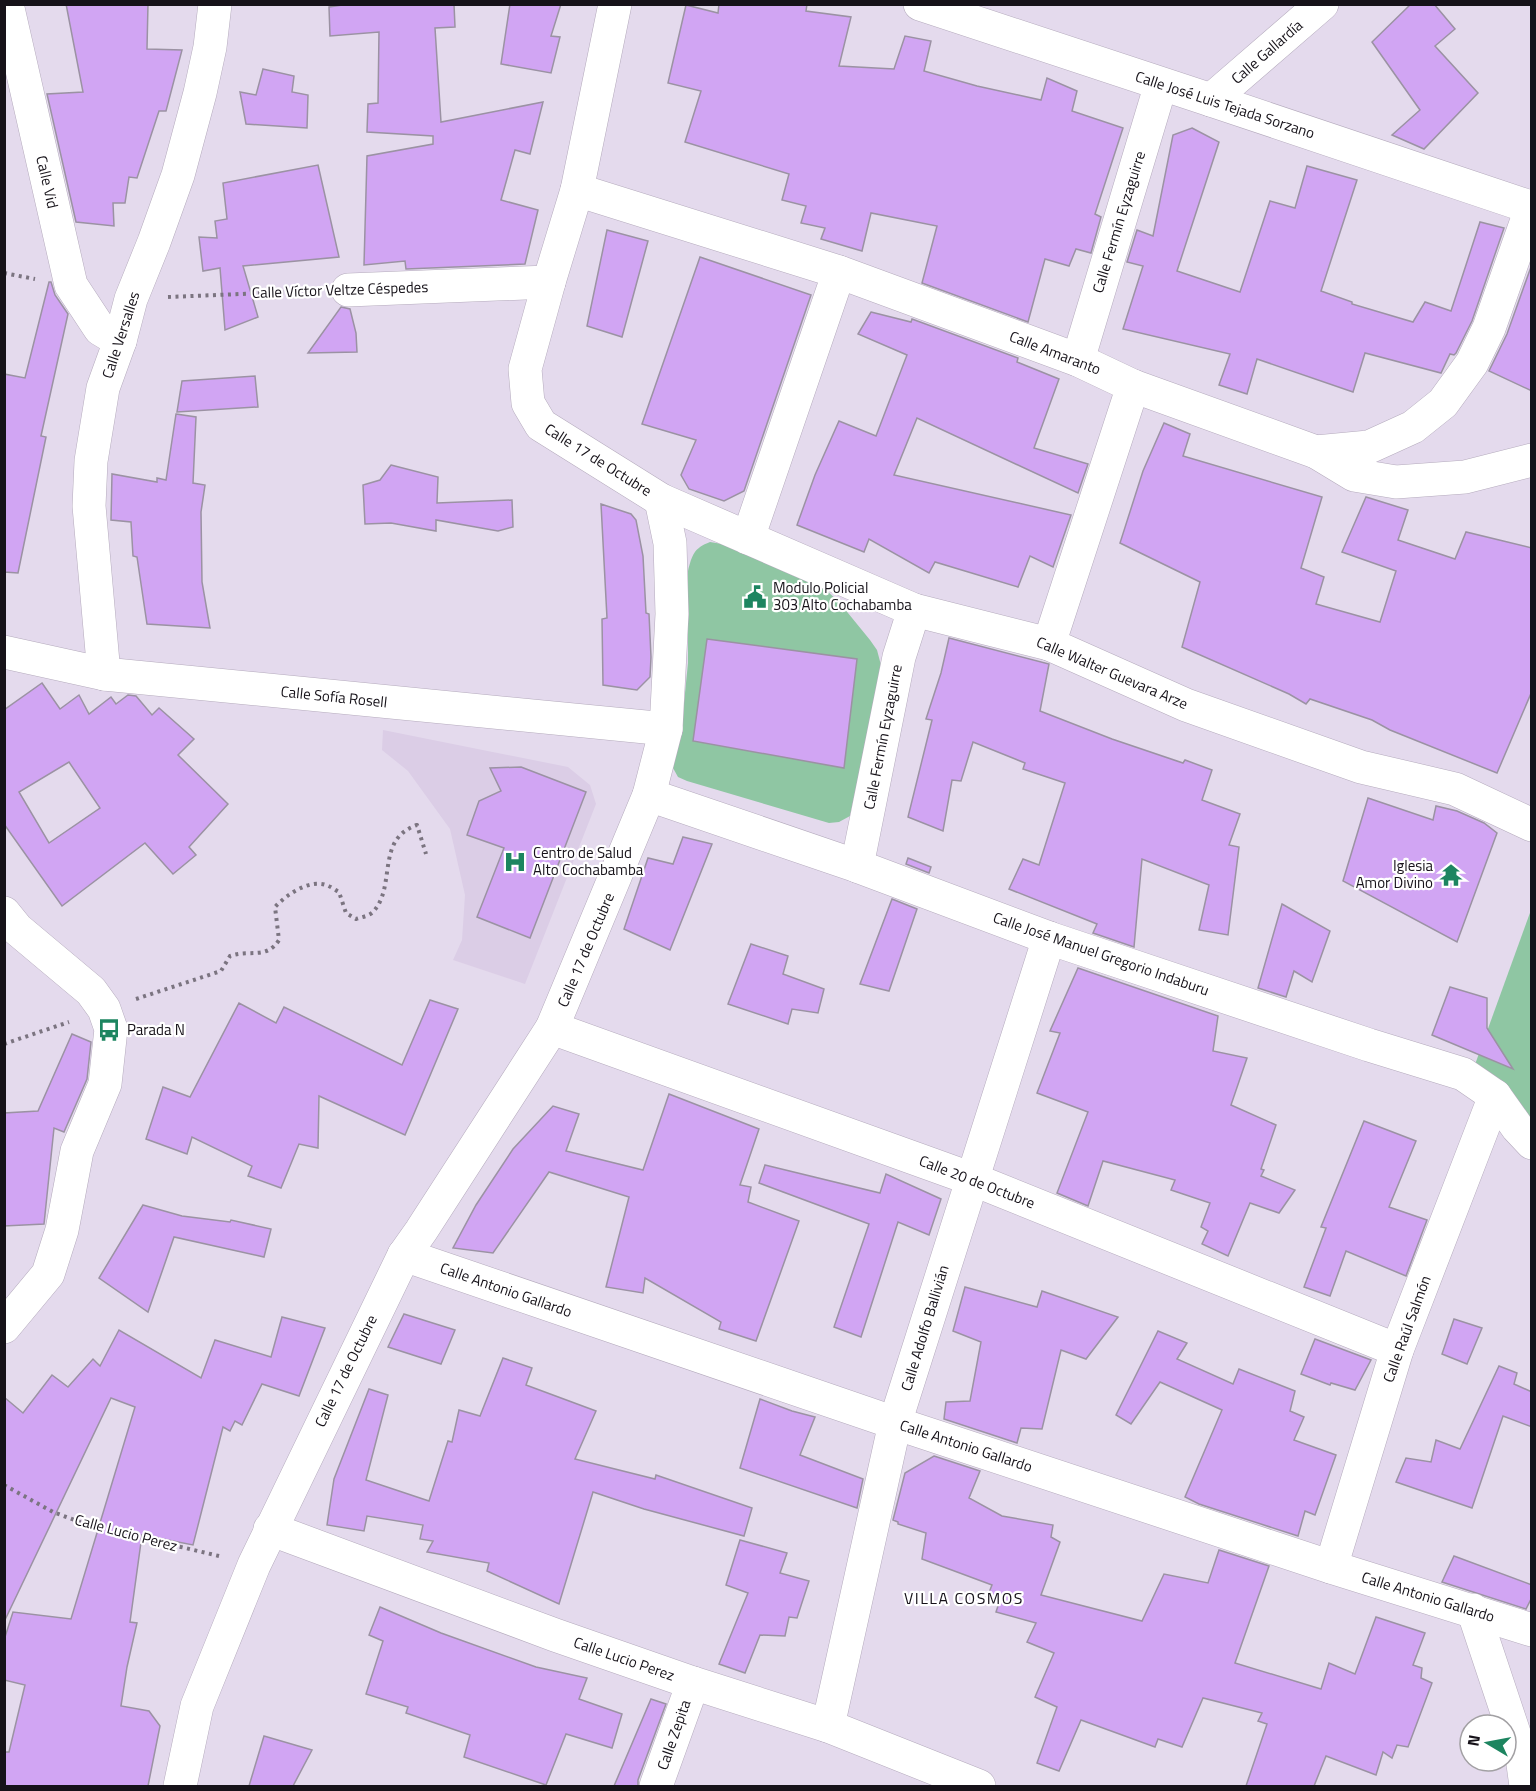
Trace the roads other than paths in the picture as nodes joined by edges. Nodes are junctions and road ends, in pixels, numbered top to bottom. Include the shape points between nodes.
1 (7, 4) edge
2 (215, 4) edge
3 (615, 4) edge
4 (920, 4) edge
5 (1322, 4) edge
6 (1161, 84) junction
7 (1212, 100) junction
8 (577, 190) junction
9 (1531, 207) edge
10 (839, 273) junction
11 (549, 282) junction
12 (348, 290) road end
13 (120, 341) junction
14 (1078, 360) junction
15 (1134, 386) junction
16 (1316, 453) junction
17 (1532, 460) edge
18 (661, 500) junction
19 (748, 538) junction
20 (914, 610) junction
21 (1049, 644) junction
22 (4, 652) edge
23 (104, 674) junction
24 (666, 729) junction
25 (649, 795) junction
26 (1532, 825) edge
27 (857, 866) junction
28 (4, 913) edge
29 (1049, 938) junction
30 (552, 1028) junction
31 (1495, 1096) junction
32 (1532, 1143) edge
33 (972, 1179) junction
34 (404, 1255) junction
35 (4, 1326) edge
36 (1397, 1350) junction
37 (895, 1423) junction
38 (270, 1529) junction
39 (1331, 1567) junction
40 (1473, 1610) junction
41 (1532, 1630) edge
42 (693, 1683) junction
43 (828, 1726) junction
44 (180, 1786) edge
45 (656, 1786) edge
46 (979, 1786) edge
47 (1526, 1786) edge

1 - 13 street, Calle Vid via 71,285 100,329
2 - 13 street, Calle Versalles via 210,47 178,175 131,299
3 - 8 street, Calle 17 de Octubre
4 - 6 street, Calle José Luis Tejada Sorzano
5 - 7 street, Calle Gallardía
6 - 7 street, Calle José Luis Tejada Sorzano
6 - 14 street, Calle Fermín Eyzaguirre
7 - 9 street, Calle José Luis Tejada Sorzano
8 - 10 street, Calle Amaranto
8 - 11 street, Calle 17 de Octubre
9 - 16 street via 1490,328 1472,363 1443,403 1413,427 1369,447
10 - 14 street, Calle Amaranto
10 - 19 street
11 - 12 street, Calle Víctor Veltze Céspedes
11 - 18 street, Calle 17 de Octubre via 525,369 528,403 541,425
13 - 23 street, Calle Versalles via 104,388 91,461 89,506
14 - 15 street, Calle Amaranto
15 - 16 street, Calle Amaranto
15 - 21 street
16 - 17 street, Calle Amaranto via 1354,475 1396,482 1465,477
18 - 19 street, Calle Walter Guevara Arze
18 - 24 street, Calle 17 de Octubre via 670,543 672,614
19 - 20 street, Calle Walter Guevara Arze
20 - 21 street, Calle Walter Guevara Arze
20 - 27 street, Calle Fermín Eyzaguirre via 899,657
21 - 26 street, Calle Walter Guevara Arze via 1186,705 1361,767 1455,789
22 - 23 street, Calle Sofía Rosell
23 - 24 street, Calle Sofía Rosell
24 - 25 street, Calle 17 de Octubre
25 - 27 street, Calle José Manuel Gregorio Indaburu
25 - 30 street, Calle 17 de Octubre
27 - 29 street, Calle José Manuel Gregorio Indaburu
28 - 35 street via 17,929 91,991 104,1009 111,1029 105,1084 77,1151 62,1230 48,1274
29 - 31 street, Calle José Manuel Gregorio Indaburu via 1463,1074
29 - 33 street, Calle Adolfo Ballivián
30 - 33 street, Calle 20 de Octubre
30 - 34 street, Calle 17 de Octubre
31 - 32 street, Calle José Manuel Gregorio Indaburu
31 - 36 street, Calle Raúl Salmón
33 - 36 street, Calle 20 de Octubre
33 - 37 street, Calle Adolfo Ballivián
34 - 37 street, Calle Antonio Gallardo
34 - 38 street, Calle 17 de Octubre
36 - 39 street, Calle Raúl Salmón
37 - 39 street, Calle Antonio Gallardo
37 - 43 street, Calle Adolfo Ballivián
38 - 42 street, Calle Lucio Perez
38 - 44 street, Calle 17 de Octubre via 197,1706
39 - 40 street, Calle Antonio Gallardo
40 - 41 street, Calle Antonio Gallardo
40 - 47 street via 1521,1757
42 - 43 street, Calle Lucio Perez
42 - 45 street, Calle Zepita
43 - 46 street, Calle Lucio Perez

